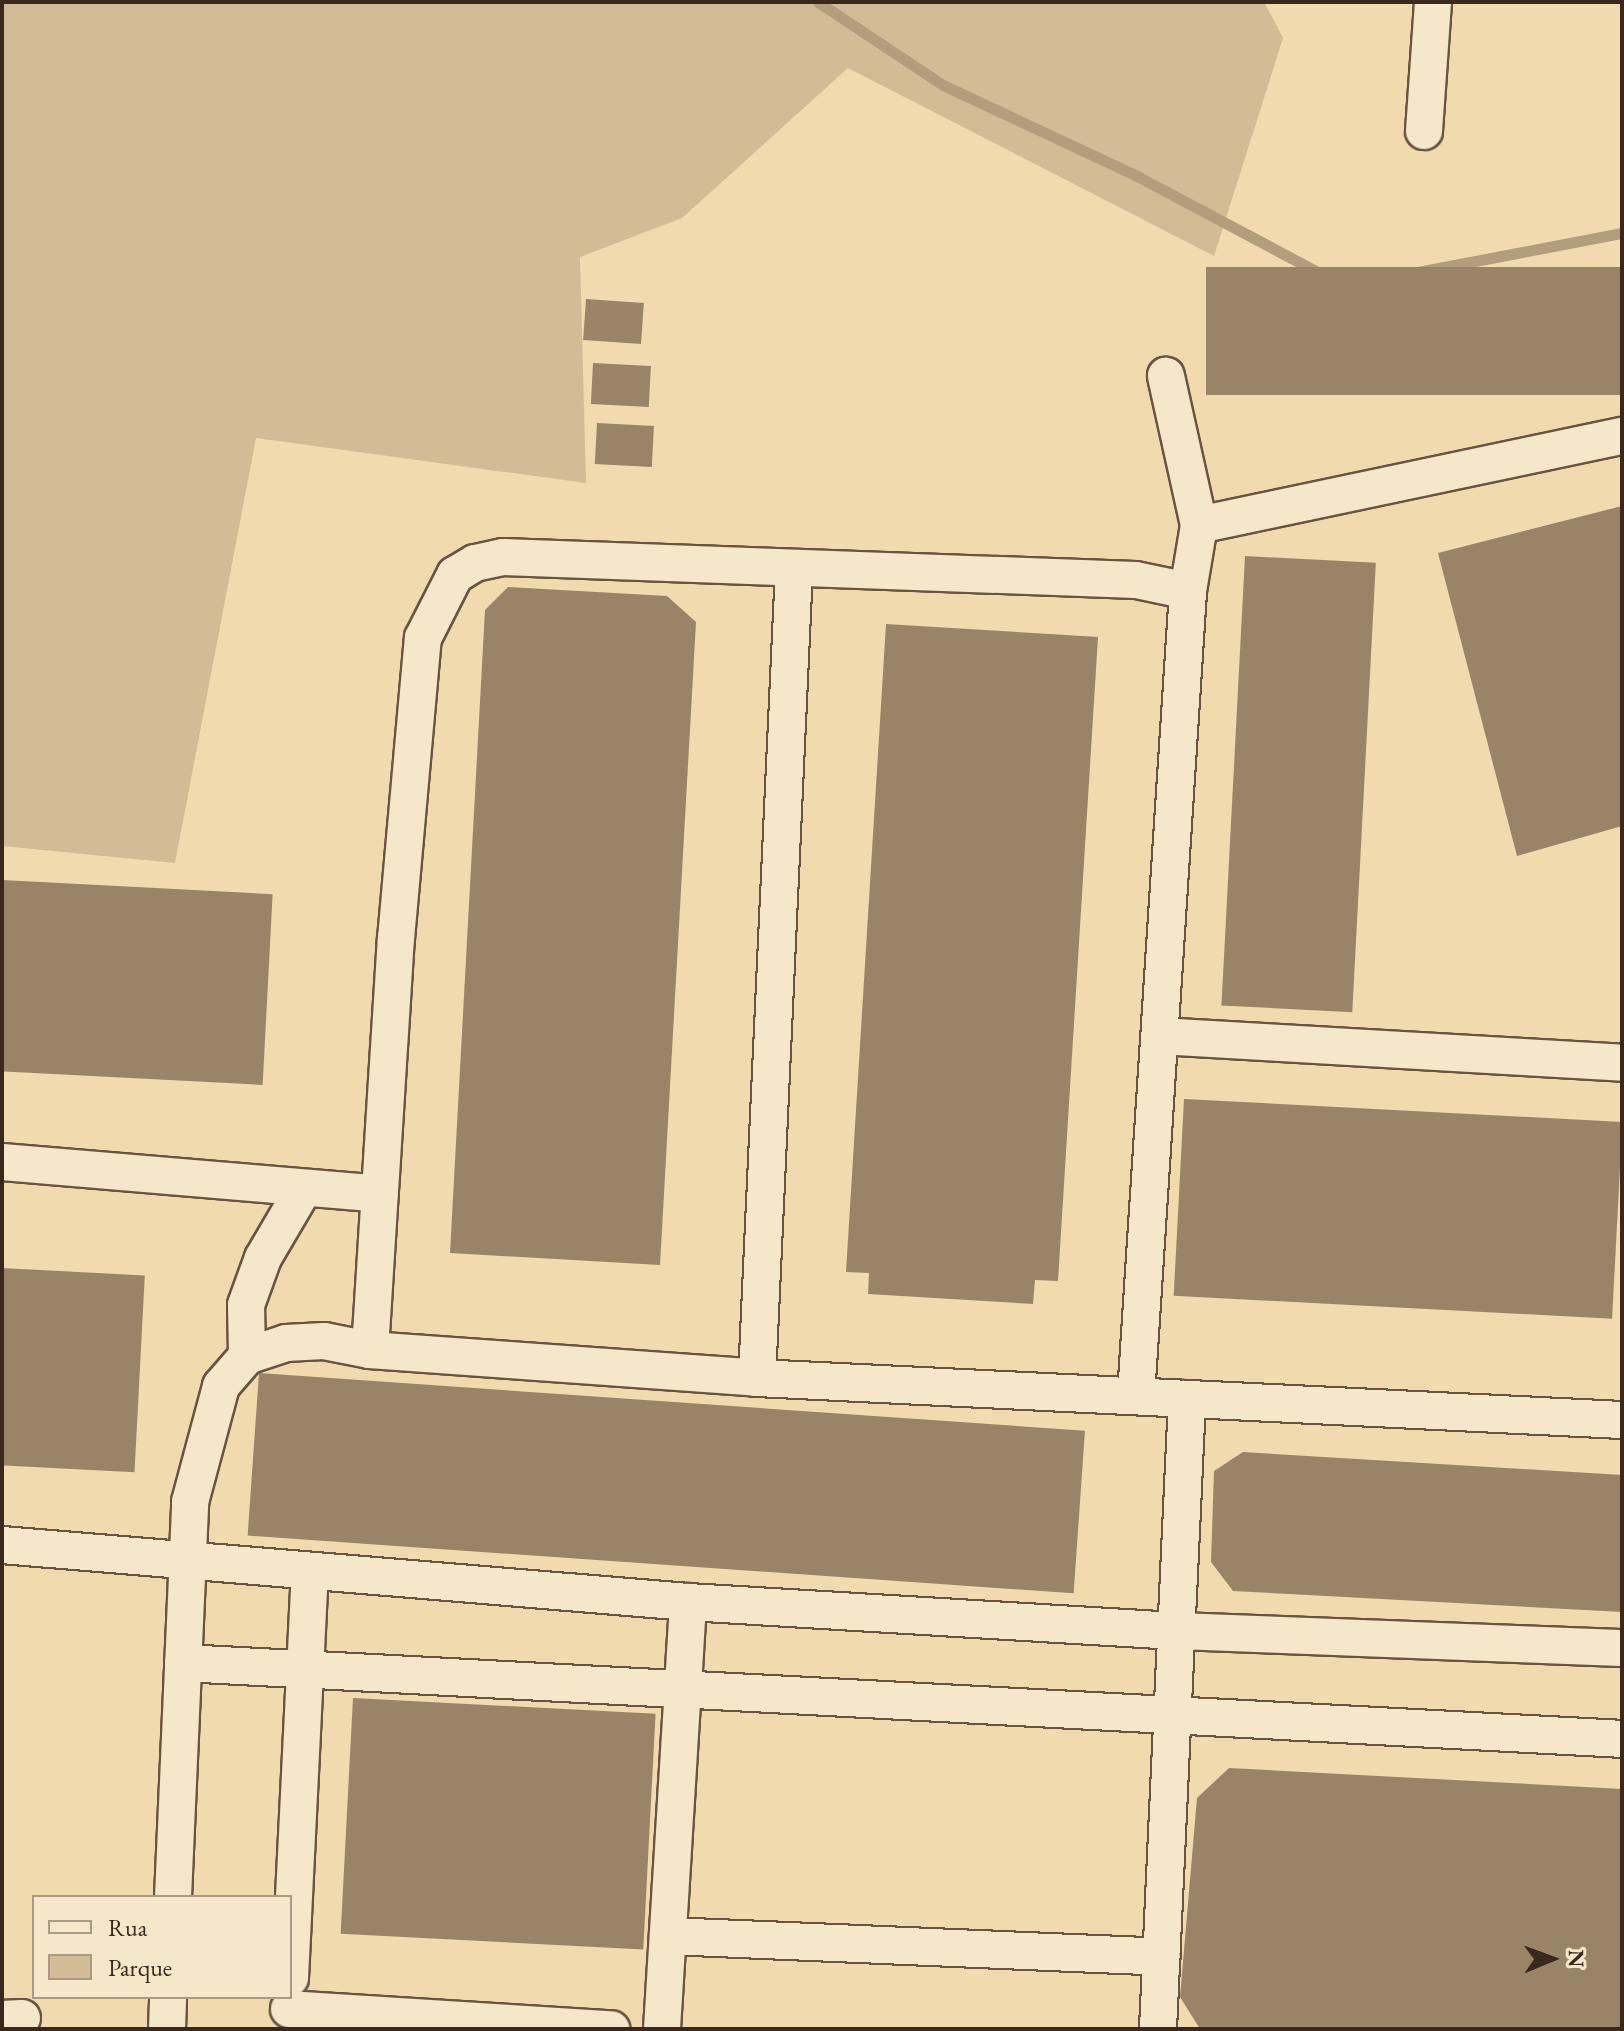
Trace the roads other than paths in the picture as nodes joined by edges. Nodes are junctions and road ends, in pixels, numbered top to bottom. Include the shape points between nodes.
1 (1433, 2) edge
2 (1424, 131) dead end
3 (1166, 376) dead end
4 (1622, 436) edge
5 (1199, 525) junction
6 (794, 568) junction
7 (1188, 591) junction
8 (1160, 1036) junction
9 (1622, 1063) edge
10 (2, 1162) edge
11 (304, 1188) junction
12 (380, 1194) junction
13 (370, 1350) junction
14 (247, 1356) junction
15 (757, 1378) junction
16 (1136, 1396) junction
17 (1187, 1399) junction
18 (1622, 1420) edge
19 (2, 1545) edge
20 (190, 1560) junction
21 (310, 1571) junction
22 (688, 1602) junction
23 (1177, 1631) junction
24 (1622, 1648) edge
25 (183, 1663) junction
26 (305, 1668) junction
27 (683, 1690) junction
28 (1173, 1715) junction
29 (1622, 1739) edge
30 (173, 1895) edge
31 (668, 1936) junction
32 (292, 1940) edge
33 (1162, 1957) junction
34 (168, 1999) edge
35 (289, 2003) edge
36 (167, 2029) edge
37 (611, 2029) edge
38 (662, 2029) edge
39 (1158, 2029) edge

1 - 2 lane
3 - 5 lane
4 - 5 lane
5 - 7 lane
6 - 7 lane via 1136,580
6 - 12 lane via 503,557 475,563 455,575 423,638
6 - 15 lane
7 - 8 lane
8 - 9 lane
8 - 16 lane
10 - 11 lane
11 - 12 lane
11 - 14 lane via 263,1258 246,1305
12 - 13 lane
13 - 14 lane via 324,1341 286,1343
13 - 15 lane
14 - 20 lane via 221,1386 207,1423 190,1502
15 - 16 lane
16 - 17 lane
17 - 18 lane
17 - 23 lane
19 - 20 lane
20 - 21 lane
20 - 25 lane
21 - 22 lane
21 - 26 lane
22 - 23 lane
22 - 27 lane
23 - 24 lane
23 - 28 lane
25 - 26 lane
25 - 30 lane
26 - 27 lane
26 - 32 lane
27 - 28 lane
27 - 31 lane
28 - 29 lane
28 - 33 lane
31 - 33 lane
31 - 38 lane
33 - 39 lane
34 - 36 lane
35 - 37 lane

